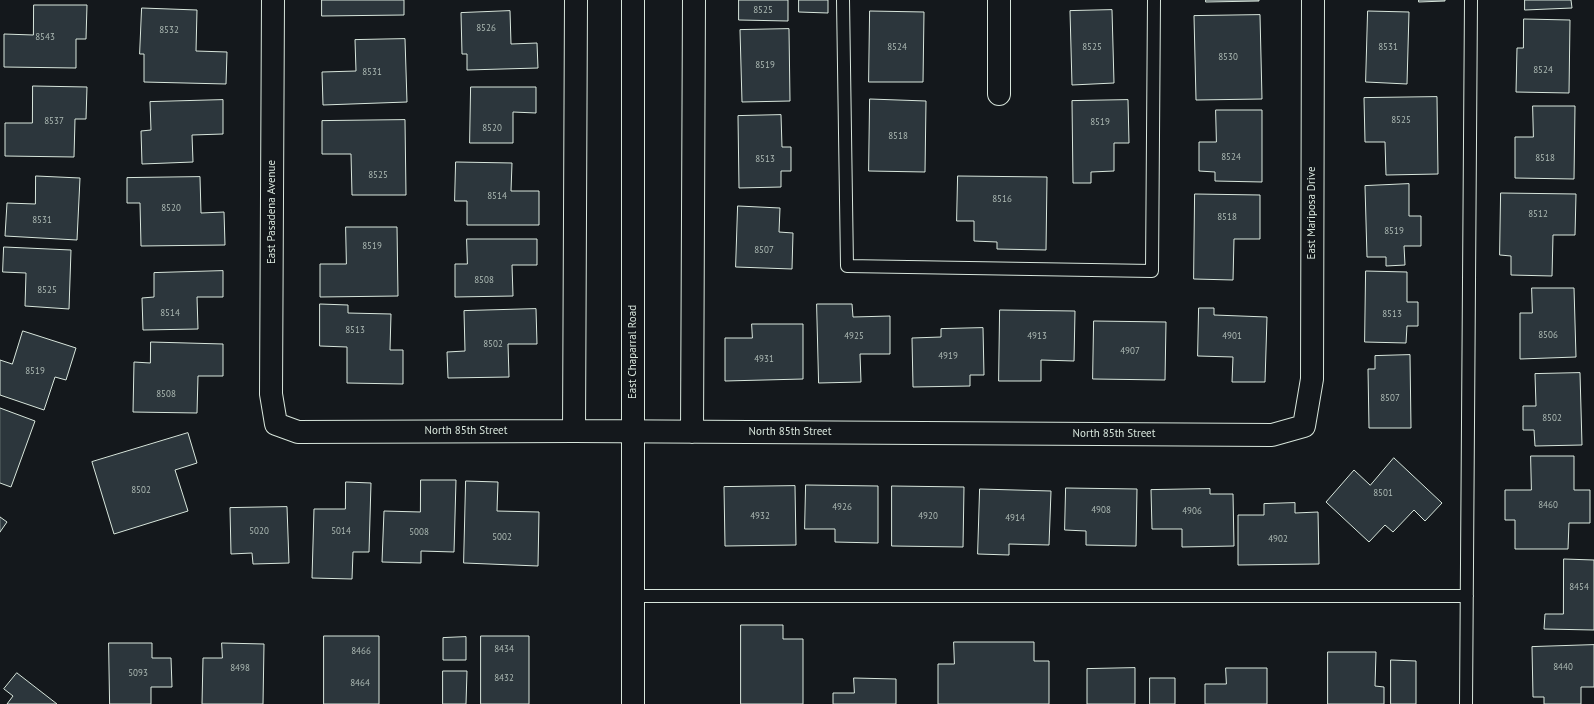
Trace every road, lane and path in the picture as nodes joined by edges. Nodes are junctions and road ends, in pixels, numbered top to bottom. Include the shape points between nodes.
1 (273, 0) edge
2 (576, 0) edge
3 (633, 0) edge
4 (694, 0) edge
5 (843, 0) edge
6 (1000, 0) edge
7 (1154, 0) edge
8 (1312, 0) edge
9 (1471, 0) edge
10 (999, 94) dead end
11 (276, 424) joint
12 (1304, 426) joint
13 (574, 431) junction
14 (633, 432) junction
15 (692, 432) junction
16 (632, 596) junction
17 (1467, 596) junction
18 (633, 704) edge
19 (1466, 704) edge

1 - 11 street, East Pasadena Avenue via 271,394
2 - 13 street
3 - 14 street, East Chaparral Road
4 - 15 street
5 - 7 lane via 846,266 1152,271
6 - 10 street
8 - 12 street, East Mariposa Drive via 1312,378
9 - 17 lane
11 - 13 street, North 85th Street via 298,432
12 - 15 street, North 85th Street via 1272,435
13 - 14 street, North 85th Street
14 - 15 street, North 85th Street
14 - 16 street, East Chaparral Road
16 - 17 lane
16 - 18 street, East Chaparral Road
17 - 19 lane

